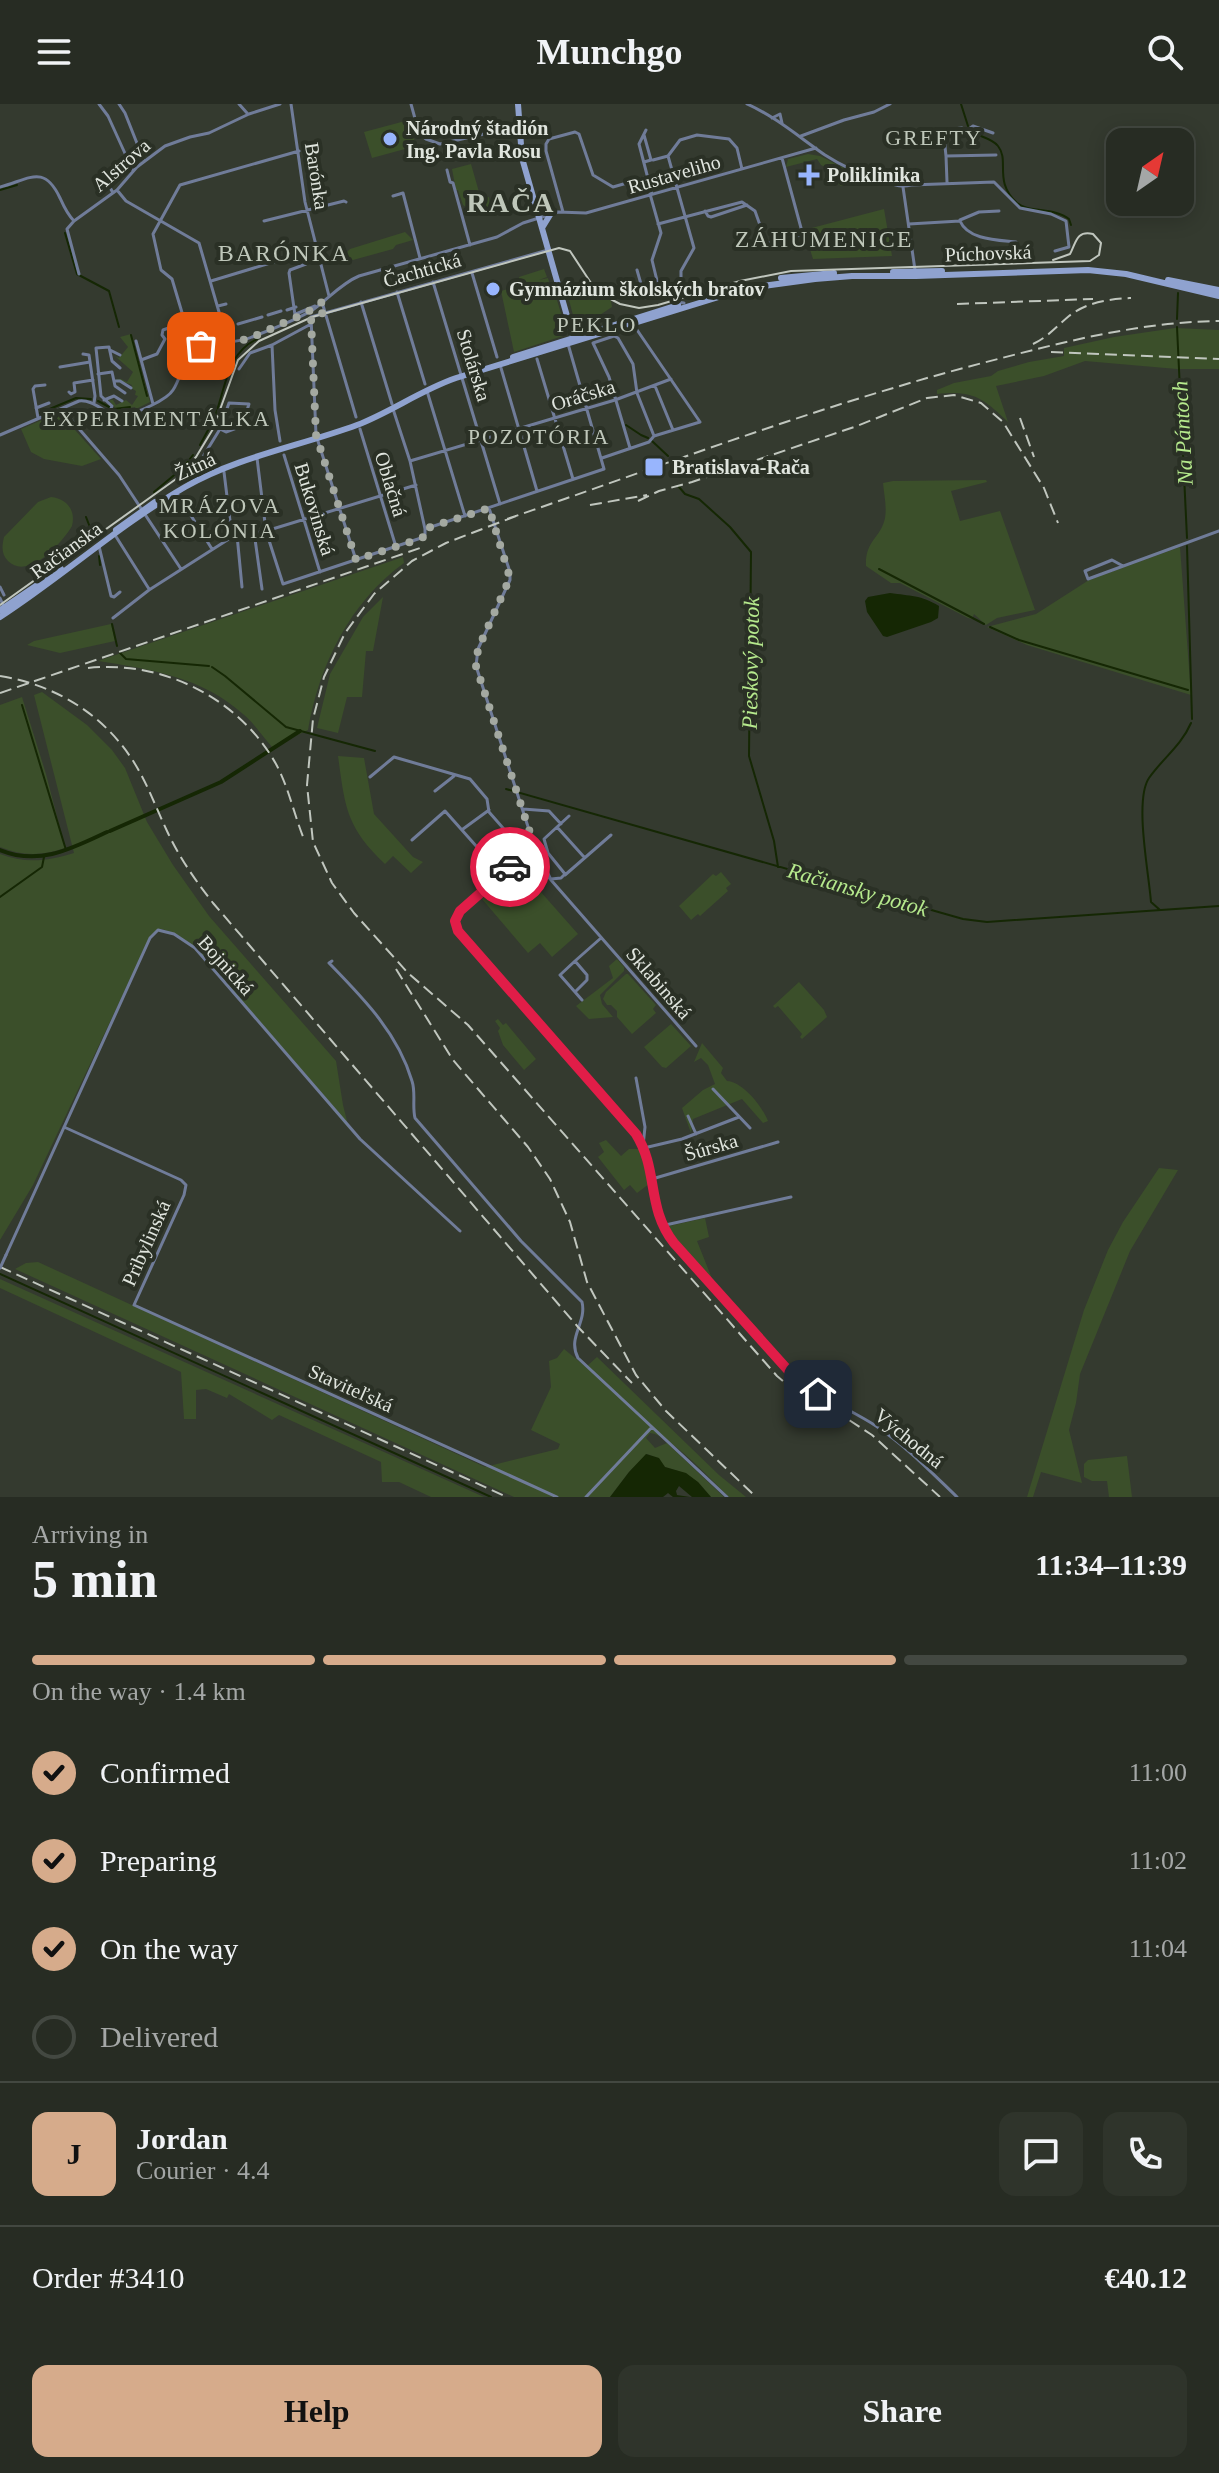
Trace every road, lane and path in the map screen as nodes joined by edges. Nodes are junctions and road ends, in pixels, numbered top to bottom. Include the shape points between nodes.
1 (99, 104) edge
2 (119, 104) edge
3 (239, 104) edge
4 (280, 104) edge
5 (291, 104) edge
6 (411, 104) edge
7 (518, 104) edge
8 (747, 104) edge
9 (890, 104) edge
10 (249, 114) junction
11 (772, 118) junction
12 (782, 123) junction
13 (520, 130) junction
14 (993, 133) dead end
15 (801, 136) junction
16 (816, 148) junction
17 (299, 151) junction
18 (996, 155) dead end
19 (668, 156) junction
20 (946, 156) junction
21 (782, 158) junction
22 (651, 160) junction
23 (144, 161) junction
24 (644, 162) junction
25 (743, 169) junction
26 (104, 170) dead end
27 (447, 170) dead end
28 (133, 171) junction
29 (648, 177) junction
30 (947, 184) junction
31 (0, 187) edge
32 (677, 187) junction
33 (903, 187) junction
34 (115, 191) junction
35 (651, 194) junction
36 (393, 196) dead end
37 (346, 202) dead end
38 (536, 207) junction
39 (307, 210) junction
40 (999, 211) dead end
41 (563, 212) junction
42 (550, 215) junction
43 (685, 216) junction
44 (539, 218) junction
45 (161, 220) junction
46 (74, 221) junction
47 (264, 221) dead end
48 (960, 221) junction
49 (658, 224) junction
50 (909, 224) junction
51 (542, 228) junction
52 (1016, 242) dead end
53 (470, 245) junction
54 (317, 249) junction
55 (548, 250) junction
56 (1055, 251) dead end
57 (306, 253) junction
58 (420, 258) junction
59 (637, 270) dead end
60 (471, 271) junction
61 (915, 271) junction
62 (79, 274) dead end
63 (211, 281) junction
64 (433, 282) junction
65 (326, 284) junction
66 (339, 289) junction
67 (672, 290) junction
68 (397, 292) junction
69 (660, 293) junction
70 (1219, 293) edge
71 (329, 298) junction
72 (322, 302) junction
73 (361, 302) junction
74 (226, 304) dead end
75 (317, 305) junction
76 (677, 305) junction
77 (218, 306) junction
78 (296, 307) junction
79 (287, 310) dead end
80 (304, 310) junction
81 (281, 311) dead end
82 (325, 312) junction
83 (268, 315) dead end
84 (295, 315) junction
85 (183, 316) dead end
86 (262, 317) dead end
87 (290, 319) junction
88 (631, 321) junction
89 (311, 324) junction
90 (177, 325) dead end
91 (224, 329) junction
92 (576, 338) junction
93 (136, 341) dead end
94 (228, 343) junction
95 (568, 344) junction
96 (272, 345) junction
97 (110, 350) junction
98 (83, 354) dead end
99 (120, 355) dead end
100 (497, 357) dead end
101 (537, 359) dead end
102 (141, 360) junction
103 (90, 362) junction
104 (60, 367) dead end
105 (120, 368) dead end
106 (501, 368) dead end
107 (239, 369) dead end
108 (98, 374) junction
109 (462, 374) junction
110 (671, 379) junction
111 (34, 380) dead end
112 (93, 380) junction
113 (114, 381) junction
114 (425, 384) dead end
115 (45, 385) dead end
116 (35, 386) junction
117 (655, 386) junction
118 (131, 388) dead end
119 (427, 391) dead end
120 (69, 392) dead end
121 (125, 393) dead end
122 (637, 393) junction
123 (104, 400) junction
124 (615, 400) junction
125 (122, 401) dead end
126 (46, 403) dead end
127 (94, 403) junction
128 (153, 404) junction
129 (69, 405) junction
130 (392, 406) junction
131 (36, 408) junction
132 (587, 408) junction
133 (52, 412) junction
134 (109, 413) junction
135 (68, 416) junction
136 (356, 417) dead end
137 (38, 418) junction
138 (555, 418) junction
139 (220, 429) junction
140 (360, 429) dead end
141 (519, 429) junction
142 (673, 430) junction
143 (0, 435) edge
144 (317, 436) junction
145 (654, 436) junction
146 (482, 439) junction
147 (280, 441) dead end
148 (630, 448) junction
149 (446, 450) junction
150 (284, 455) dead end
151 (257, 458) junction
152 (602, 458) junction
153 (410, 461) junction
154 (209, 472) junction
155 (224, 472) dead end
156 (573, 479) junction
157 (416, 485) junction
158 (537, 491) junction
159 (176, 493) junction
160 (380, 495) junction
161 (500, 504) junction
162 (489, 508) junction
163 (339, 509) junction
164 (144, 512) junction
165 (465, 516) junction
166 (304, 520) junction
167 (425, 529) junction
168 (266, 531) junction
169 (1219, 531) edge
170 (254, 532) junction
171 (115, 535) junction
172 (237, 535) junction
173 (232, 537) junction
174 (99, 546) junction
175 (396, 547) junction
176 (212, 549) junction
177 (356, 560) junction
178 (1123, 566) junction
179 (181, 569) junction
180 (320, 572) junction
181 (0, 587) edge
182 (242, 587) dead end
183 (262, 589) dead end
184 (149, 590) junction
185 (120, 592) dead end
186 (2, 597) edge
187 (3, 612) edge
188 (113, 618) dead end
189 (388, 755) dead end
190 (394, 757) junction
191 (455, 775) junction
192 (370, 777) dead end
193 (435, 791) dead end
194 (523, 809) junction
195 (489, 810) junction
196 (569, 816) dead end
197 (559, 825) junction
198 (462, 830) junction
199 (611, 835) dead end
200 (532, 839) junction
201 (412, 840) dead end
202 (526, 853) junction
203 (584, 858) junction
204 (507, 870) junction
205 (501, 875) junction
206 (565, 875) junction
207 (551, 880) junction
208 (601, 938) junction
209 (332, 961) dead end
210 (575, 961) junction
211 (575, 992) junction
212 (582, 1000) dead end
213 (696, 1046) dead end
214 (636, 1078) dead end
215 (713, 1089) dead end
216 (688, 1116) dead end
217 (739, 1117) junction
218 (64, 1127) junction
219 (750, 1128) dead end
220 (696, 1134) junction
221 (778, 1142) dead end
222 (644, 1147) junction
223 (652, 1179) junction
224 (791, 1197) dead end
225 (661, 1226) junction
226 (460, 1231) dead end
227 (0, 1268) edge
228 (134, 1305) joint
229 (652, 1427) junction
230 (557, 1497) edge
231 (586, 1497) edge
232 (727, 1497) edge
233 (957, 1497) edge

1 - 28 street
2 - 23 street
3 - 10 street
4 - 10 street, Alstrova
5 - 17 street, Barónka
6 - 13 street via 418,131 437,143
7 - 13 main road
8 - 11 street
9 - 15 street
10 - 23 street, Alstrova via 209,133 170,143
11 - 12 street
11 - 12 street via 780,113
12 - 15 street
13 - 38 main road
14 - 20 street via 973,126 965,135 944,137
15 - 16 street
16 - 21 street, Rustaveliho
16 - 33 street via 861,174
17 - 39 street, Barónka
17 - 45 street via 183,183
18 - 20 street
19 - 22 street
19 - 25 street via 680,140 699,135 729,139
19 - 32 street
20 - 30 street
21 - 25 street, Rustaveliho
21 - 43 street via 800,233 767,243 748,204 710,217 705,211
22 - 24 street
22 - 24 street via 645,133 639,144
23 - 28 street, Alstrova
24 - 29 street
25 - 32 street, Rustaveliho
26 - 34 street
27 - 53 street
28 - 34 street, Alstrova
29 - 35 street
29 - 41 street via 613,187 592,173 582,136 553,138 546,151
30 - 33 street
30 - 56 street via 995,183 1020,208 1066,221 1069,246
31 - 46 street via 47,178
32 - 35 street, Rustaveliho
32 - 43 street
33 - 50 street
34 - 45 street
34 - 46 street, Alstrova
35 - 41 street, Rustaveliho via 586,213
35 - 49 street
36 - 58 street via 403,193
37 - 39 street
38 - 42 main road
38 - 44 main road
39 - 47 street
39 - 54 street, Barónka
40 - 48 street
41 - 42 street, Rustaveliho
42 - 44 street, Rustaveliho
42 - 51 main road
43 - 49 street
43 - 67 street via 694,248 681,271 681,283
44 - 51 main road
44 - 53 street, Rustaveliho
45 - 63 street via 200,243
45 - 85 street via 153,234 161,270 172,279
46 - 62 street via 67,229
48 - 50 street
48 - 52 street via 970,234
49 - 69 street via 661,237 652,260
50 - 61 street
51 - 55 main road
53 - 58 street, Rustaveliho
54 - 57 street
54 - 65 street, Barónka
55 - 60 street, Čachtická
55 - 92 main road
57 - 63 street
57 - 78 street via 306,264 290,269
58 - 66 street, Rustaveliho via 355,277
59 - 69 street via 645,298
60 - 64 street, Čachtická
60 - 100 street
61 - 70 main road, Púchovská via 1101,267
61 - 76 main road, Púchovská via 776,279
63 - 77 street
64 - 68 street, Čachtická
64 - 109 street, Stolárska
65 - 66 street
65 - 71 street, Barónka
66 - 71 street, Rustaveliho
67 - 69 street
67 - 76 street
68 - 73 street, Čachtická
68 - 114 street
70 - 76 main road, Púchovská via 1099,271 852,276 748,288
71 - 72 street, Rustaveliho
72 - 75 street, Rustaveliho
72 - 82 street
73 - 82 street, Čachtická
73 - 130 street
74 - 77 street
75 - 80 street
75 - 87 street
76 - 88 main road, Púchovská
77 - 91 street
78 - 79 street
78 - 80 street
78 - 84 street
80 - 84 street
81 - 83 street
82 - 89 street, Čachtická via 312,316
82 - 136 street
84 - 87 street
86 - 91 street
87 - 94 street
88 - 92 main road, Púchovská
88 - 110 street
89 - 96 street, Čachtická
89 - 144 street
90 - 102 street via 163,330 165,339 156,356
91 - 94 street
92 - 95 main road
92 - 109 main road, Žitná
93 - 102 street
94 - 128 street via 192,351 171,393
95 - 109 main road, Žitná
95 - 132 street
96 - 107 street, Čachtická via 248,354
96 - 147 street, Bukovinská
97 - 99 street
97 - 105 street
97 - 108 street via 95,349
98 - 103 street
101 - 138 street
102 - 128 street
103 - 104 street
103 - 112 street
106 - 141 street
108 - 113 street via 111,370
108 - 123 street
109 - 130 main road, Žitná
109 - 146 street, Stolárska
110 - 117 street, Oráčska
110 - 142 street via 700,422
111 - 116 street
112 - 120 street via 74,383 75,393
112 - 127 street
113 - 118 street
113 - 121 street
115 - 116 street
116 - 131 street
117 - 122 street, Oráčska
117 - 142 street
119 - 149 street
122 - 124 street, Oráčska
122 - 124 street via 633,364 614,336 593,343
122 - 145 street
123 - 125 street via 114,396
123 - 134 street via 112,406
124 - 132 street, Oráčska
124 - 148 street
126 - 131 street
127 - 129 street
127 - 134 street
128 - 134 street via 122,416
129 - 133 street
129 - 135 street
130 - 144 main road, Žitná via 359,424
130 - 153 street
131 - 137 street
132 - 138 street, Oráčska
132 - 152 street
133 - 135 street
133 - 137 street
135 - 164 street
137 - 143 street
138 - 141 street, Oráčska
138 - 156 street
139 - 139 street via 229,403 249,404 242,426
139 - 154 street via 204,455
140 - 160 street, Oblačná
141 - 146 street, Oráčska
141 - 158 street
142 - 145 street
144 - 151 main road, Žitná
144 - 154 main road, Žitná
144 - 163 street
145 - 148 street
146 - 149 street, Oráčska
146 - 161 street, Stolárska
148 - 152 street
149 - 153 street, Oráčska
149 - 165 street
150 - 166 street, Bukovinská
151 - 159 main road, Žitná
151 - 168 street
152 - 156 street via 604,468
153 - 157 street
154 - 164 main road, Žitná
155 - 173 street
156 - 158 street
157 - 160 street
157 - 167 street
158 - 161 street
159 - 164 main road, Žitná
159 - 176 street
160 - 163 street
160 - 175 street, Oblačná
161 - 162 street
162 - 165 street
162 - 194 street, Sklabinská via 510,580 476,662
163 - 166 street
163 - 177 street
164 - 171 main road, Račianska
164 - 179 street
164 - 187 main road, Račianska
165 - 167 street
166 - 168 street
166 - 180 street, Bukovinská
167 - 175 street via 422,538
168 - 170 street
168 - 180 street via 283,584
169 - 178 street
170 - 172 street
170 - 183 street
171 - 174 main road, Račianska
171 - 184 street
172 - 173 street
172 - 182 street
173 - 176 street
174 - 185 street via 111,596
174 - 187 main road, Račianska
175 - 177 street
176 - 179 street
177 - 180 street
178 - 178 street via 1112,560 1085,571 1088,579
179 - 184 street
181 - 186 street
184 - 188 street
186 - 187 street
189 - 190 street
190 - 191 street
190 - 192 street
191 - 193 street
191 - 195 street via 470,779 487,799
194 - 197 street via 549,811
194 - 200 street, Sklabinská
195 - 198 street
195 - 202 street
196 - 197 street
197 - 203 street
197 - 206 street via 544,840
198 - 201 street via 445,811
198 - 205 street
199 - 203 street
200 - 202 street
200 - 207 street, Sklabinská
202 - 204 street
203 - 206 street
204 - 205 street
204 - 207 street via 532,868
205 - 222 street via 463,908 456,919 458,931
206 - 207 street
207 - 208 street, Sklabinská
208 - 210 street, Sklabinská
208 - 213 street, Sklabinská
209 - 229 street via 399,1046 412,1081 415,1118 521,1241 582,1302 584,1312 573,1343 578,1358
210 - 211 street via 587,980
210 - 211 street via 560,975
211 - 212 street
214 - 222 street, Východná
215 - 217 street
216 - 220 street
217 - 219 street
217 - 220 street
218 - 226 street, Bojnická via 150,938 163,930 195,948 356,1135
218 - 227 street, Bojnická, bridge
218 - 228 street, Pribylinská via 186,1185
220 - 222 street
221 - 223 street, Šúrska
222 - 223 street, Východná
223 - 225 street, Východná
224 - 225 street
225 - 233 street, Východná via 796,1377 895,1439
228 - 230 street, Staviteľská
229 - 231 street
229 - 232 street

